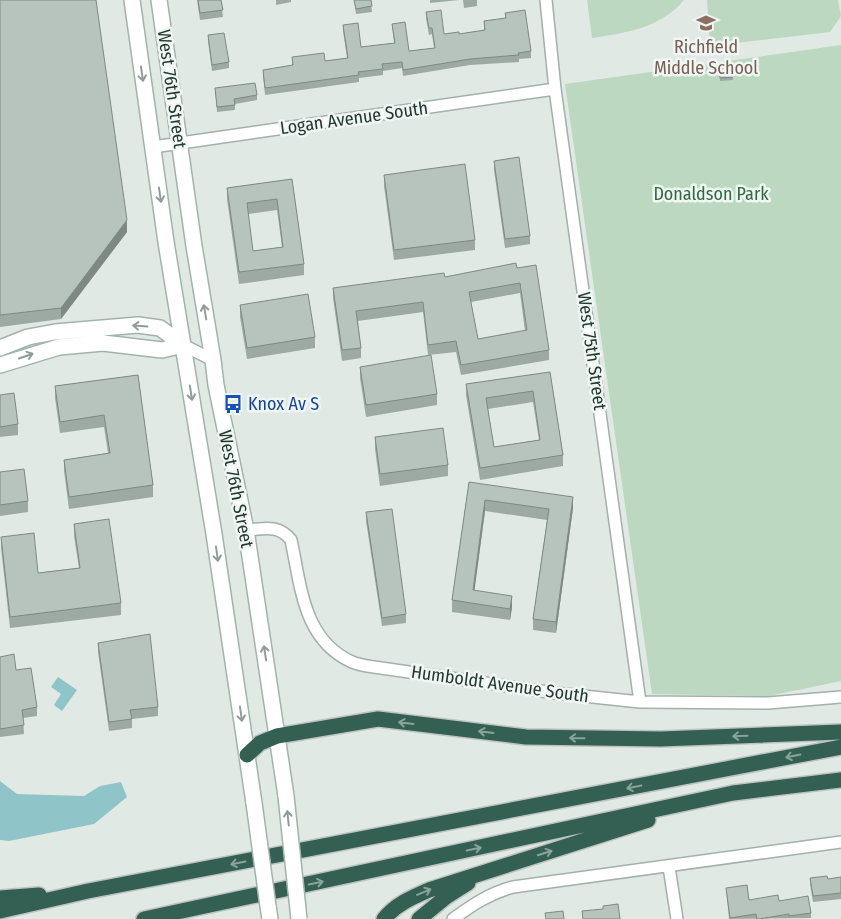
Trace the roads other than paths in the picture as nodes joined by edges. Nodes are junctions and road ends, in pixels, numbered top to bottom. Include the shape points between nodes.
1 (132, 0) edge
2 (160, 0) edge
3 (546, 0) edge
4 (555, 89) junction
5 (180, 143) junction
6 (153, 147) junction
7 (183, 345) junction
8 (0, 348) edge
9 (213, 360) junction
10 (0, 364) edge
11 (246, 530) junction
12 (841, 697) edge
13 (640, 702) junction
14 (841, 732) edge
15 (277, 736) junction
16 (841, 747) edge
17 (246, 755) junction
18 (841, 780) edge
19 (733, 793) junction
20 (841, 842) edge
21 (669, 867) junction
22 (482, 874) junction
23 (88, 891) junction
24 (268, 893) junction
25 (0, 898) edge
26 (0, 912) edge
27 (144, 919) edge
28 (192, 919) edge
29 (270, 919) edge
30 (299, 919) edge
31 (384, 919) edge
32 (419, 919) edge
33 (453, 919) edge
34 (677, 919) edge

1 -> 6 street, West 76th Street
2 - 5 street, West 76th Street
3 - 4 street, West 75th Street
4 - 5 street, Logan Avenue South
4 - 13 street, West 75th Street
5 - 6 street, Logan Avenue South
9 -> 5 street, West 76th Street
6 -> 7 street, West 76th Street
7 -> 8 street via 160,328 138,326 55,332
7 - 9 street
10 -> 7 street via 59,347 103,343 162,350
7 -> 17 street, West 76th Street
9 - 11 street, West 76th Street
11 - 13 street, Humboldt Avenue South via 284,531 291,540 313,625 325,643 354,663
15 -> 11 street, West 76th Street
12 - 13 street, Humboldt Avenue South via 768,703
14 -> 15 highway via 661,739 526,737 378,720
15 - 17 highway via 260,743
30 -> 15 street, West 76th Street, bridge
16 -> 23 highway
17 - 29 street, West 76th Street, bridge
18 - 19 highway
22 -> 19 highway
24 -> 19 highway
20 - 21 street
21 - 33 street via 513,887 486,897
21 - 34 street
31 -> 22 highway via 415,896
22 - 32 highway
23 - 25 highway
23 - 26 highway
24 - 27 highway
24 - 28 highway

